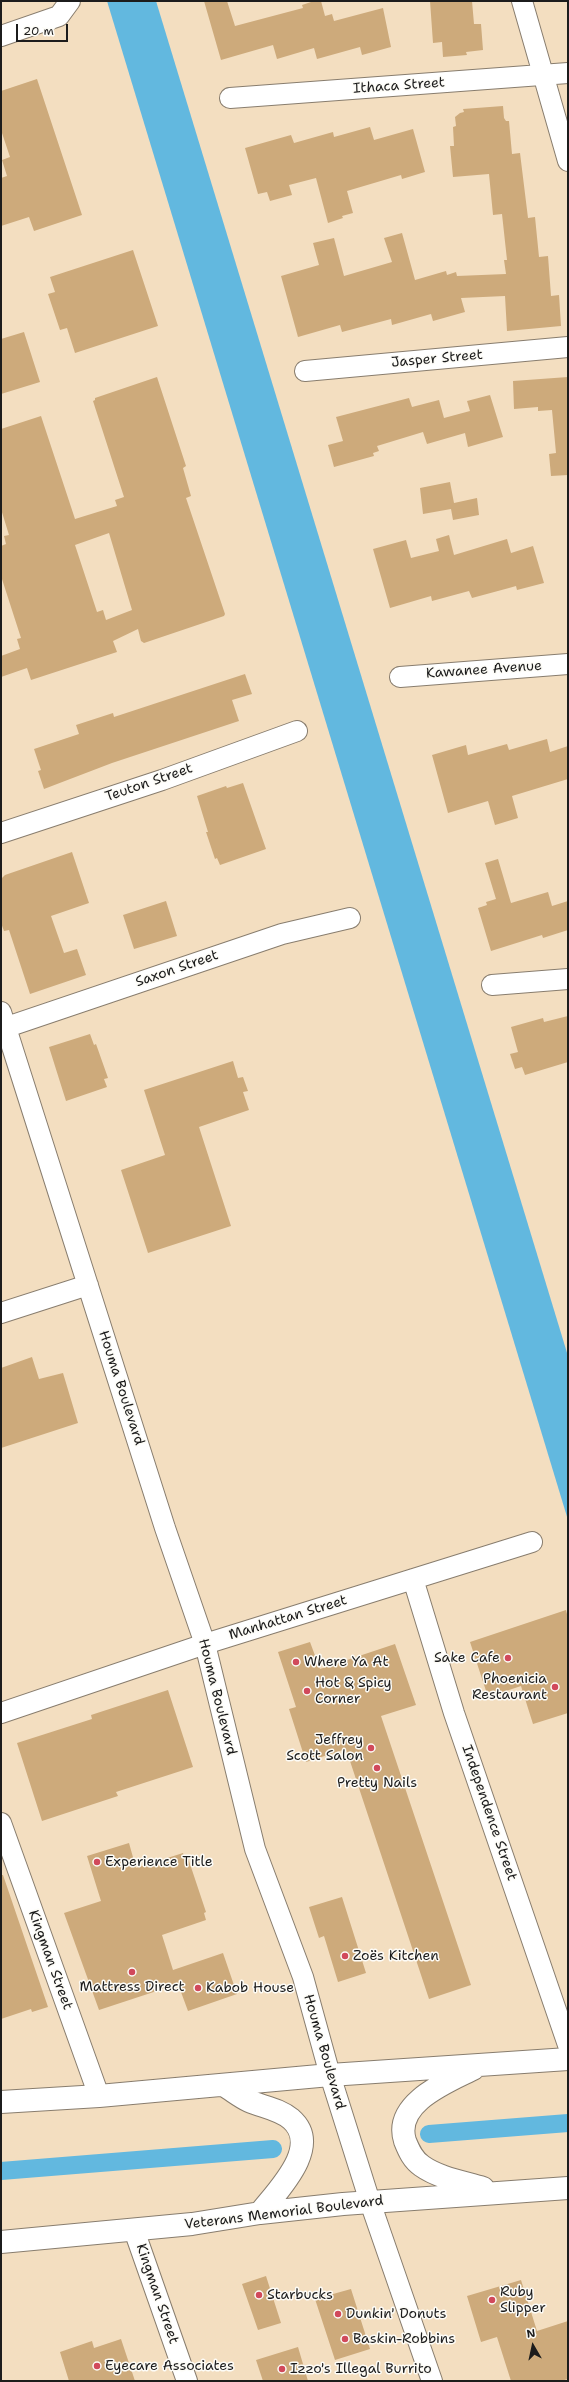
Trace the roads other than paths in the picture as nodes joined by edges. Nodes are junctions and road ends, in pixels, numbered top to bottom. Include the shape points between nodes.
1 (70, 1) edge
2 (522, 1) edge
3 (1, 36) edge
4 (568, 73) edge
5 (541, 75) junction
6 (230, 98) dead end
7 (568, 161) edge
8 (568, 347) edge
9 (305, 371) dead end
10 (568, 664) edge
11 (400, 677) dead end
12 (297, 731) dead end
13 (1, 833) edge
14 (350, 918) dead end
15 (568, 978) edge
16 (492, 985) dead end
17 (3, 1023) edge
18 (88, 1285) junction
19 (1, 1312) edge
20 (532, 1542) dead end
21 (413, 1579) junction
22 (205, 1644) junction
23 (1, 1713) edge
24 (1, 1823) edge
25 (568, 2045) edge
26 (568, 2060) edge
27 (481, 2065) junction
28 (330, 2074) junction
29 (223, 2085) junction
30 (99, 2096) junction
31 (1, 2102) edge
32 (568, 2188) edge
33 (495, 2192) junction
34 (370, 2202) junction
35 (260, 2213) junction
36 (134, 2230) junction
37 (1, 2242) edge
38 (187, 2381) edge
39 (432, 2381) edge

1 - 3 street via 59,16
2 - 5 street
4 - 5 street, Ithaca Street
5 - 6 street, Ithaca Street
5 - 7 street
8 - 9 street, Jasper Street
10 - 11 street, Kawanee Avenue
12 - 13 street, Teuton Street via 162,780
14 - 17 street, Saxon Street via 282,934
15 - 16 street
17 - 18 street, Houma Boulevard
18 - 19 street
18 - 22 street, Houma Boulevard via 165,1528
20 - 21 street, Manhattan Street
21 - 22 street, Manhattan Street
21 - 25 street, Independence Street via 456,1719
22 - 23 street, Manhattan Street
22 - 28 street, Houma Boulevard via 255,1849 303,1977
24 - 30 street, Kingman Street
26 - 27 main road
27 - 28 main road
27 - 33 main road via 419,2098 407,2117 404,2138 413,2158 433,2173
28 - 29 main road
28 - 34 street, Houma Boulevard
29 - 30 main road
29 - 35 main road via 249,2101 268,2107 292,2120 300,2133 302,2150 298,2164
30 - 31 main road
32 - 33 main road, Veterans Memorial Boulevard
33 - 34 main road, Veterans Memorial Boulevard
34 - 35 main road, Veterans Memorial Boulevard
34 - 39 street, Houma Boulevard
35 - 36 main road, Veterans Memorial Boulevard
36 - 37 main road, Veterans Memorial Boulevard
36 - 38 street, Kingman Street

